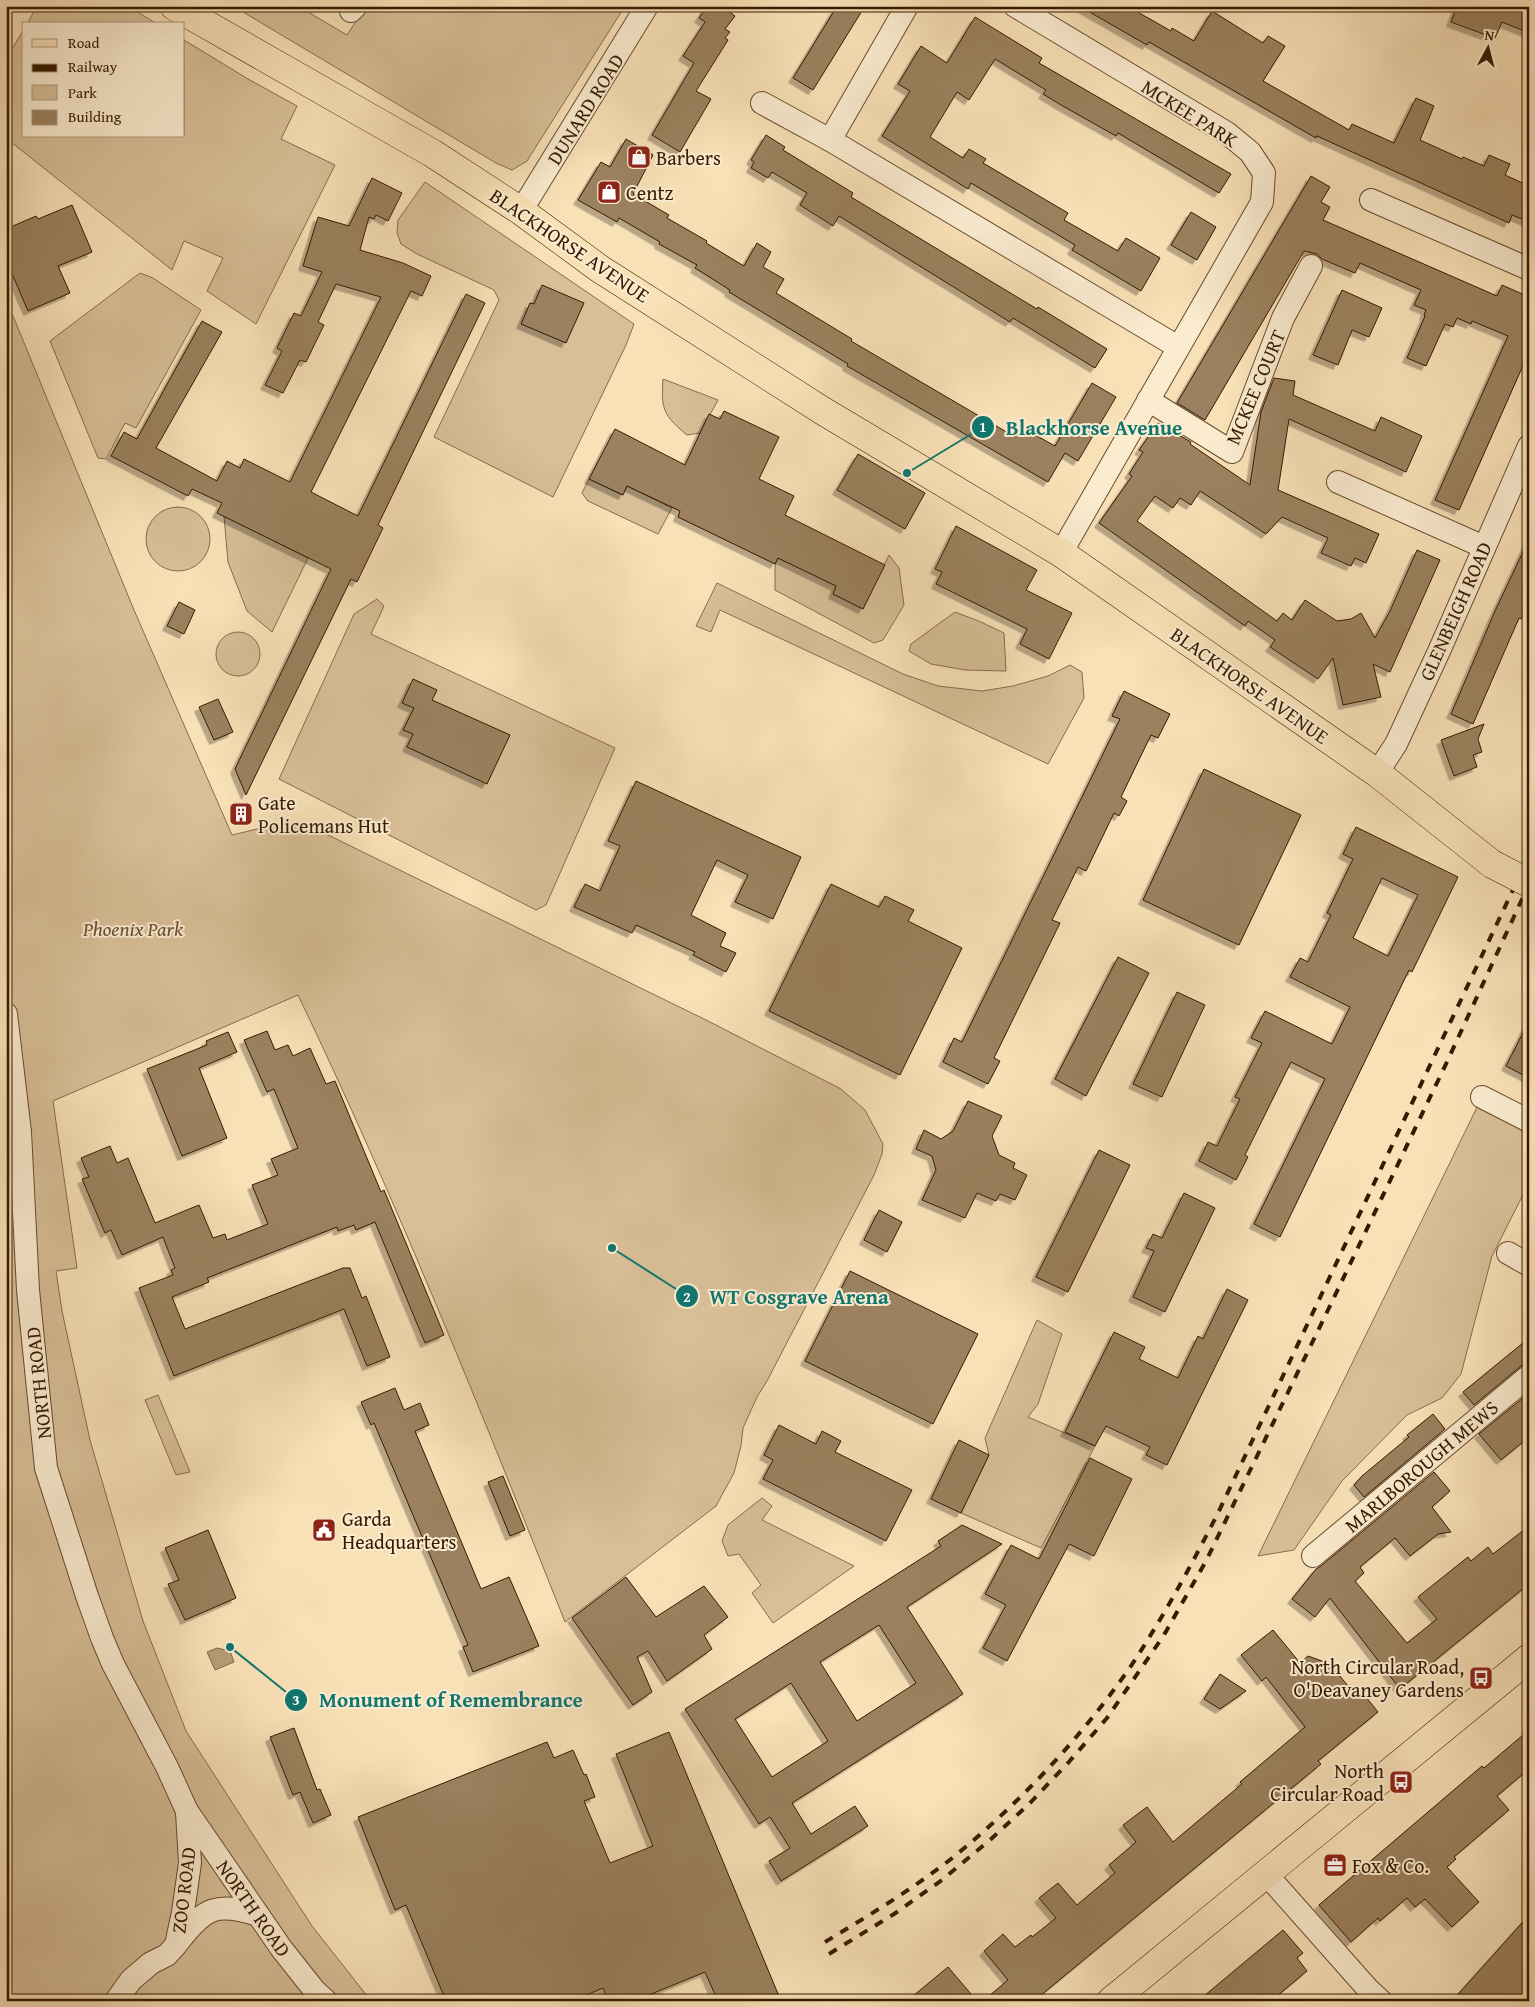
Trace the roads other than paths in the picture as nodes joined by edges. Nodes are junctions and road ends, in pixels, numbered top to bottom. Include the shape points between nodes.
1 (174, 6) edge
2 (647, 6) edge
3 (907, 6) edge
4 (1015, 6) edge
5 (762, 103) dead end
6 (830, 140) junction
7 (1371, 200) dead end
8 (521, 211) junction
9 (1311, 266) dead end
10 (1529, 270) edge
11 (1178, 347) junction
12 (1148, 400) junction
13 (1529, 446) edge
14 (1338, 482) dead end
15 (1484, 547) junction
16 (1061, 553) junction
17 (1377, 773) junction
18 (1529, 883) edge
19 (6, 1014) edge
20 (1482, 1098) dead end
21 (1529, 1121) edge
22 (1508, 1253) dead end
23 (1529, 1265) edge
24 (1529, 1376) edge
25 (1313, 1556) dead end
26 (1529, 1658) edge
27 (187, 1811) junction
28 (1267, 1875) junction
29 (258, 1915) junction
30 (176, 1946) junction
31 (1370, 1997) edge
32 (116, 2001) edge
33 (326, 2001) edge
34 (1111, 2001) edge

1 - 8 main road, BLACKHORSE AVENUE via 432,153
2 - 8 street, DUNARD ROAD
3 - 6 street
4 - 11 street, MCKEE PARK via 1227,134 1250,152 1264,173 1262,202
5 - 6 street
6 - 11 street
7 - 10 street
8 - 16 main road, BLACKHORSE AVENUE via 600,268 815,406
9 - 12 street, MCKEE COURT via 1283,318 1232,452
11 - 12 street, MCKEE PARK
12 - 16 street, MCKEE PARK
13 - 15 street, GLENBEIGH ROAD
14 - 15 street
15 - 17 street, GLENBEIGH ROAD via 1396,744
16 - 17 main road, BLACKHORSE AVENUE
17 - 18 main road, BLACKHORSE AVENUE, bridge via 1492,864
19 - 27 street, NORTH ROAD via 20,1132 28,1290 46,1468 102,1638
20 - 21 street
22 - 23 street
24 - 25 street, MARLBOROUGH MEWS
26 - 28 main road
27 - 29 street, NORTH ROAD
27 - 30 street, ZOO ROAD via 190,1863
28 - 31 street
28 - 34 main road
29 - 30 street via 242,1910 214,1909 199,1917
29 - 33 street, NORTH ROAD via 287,1956
30 - 32 street, ZOO ROAD via 167,1956 130,1980

